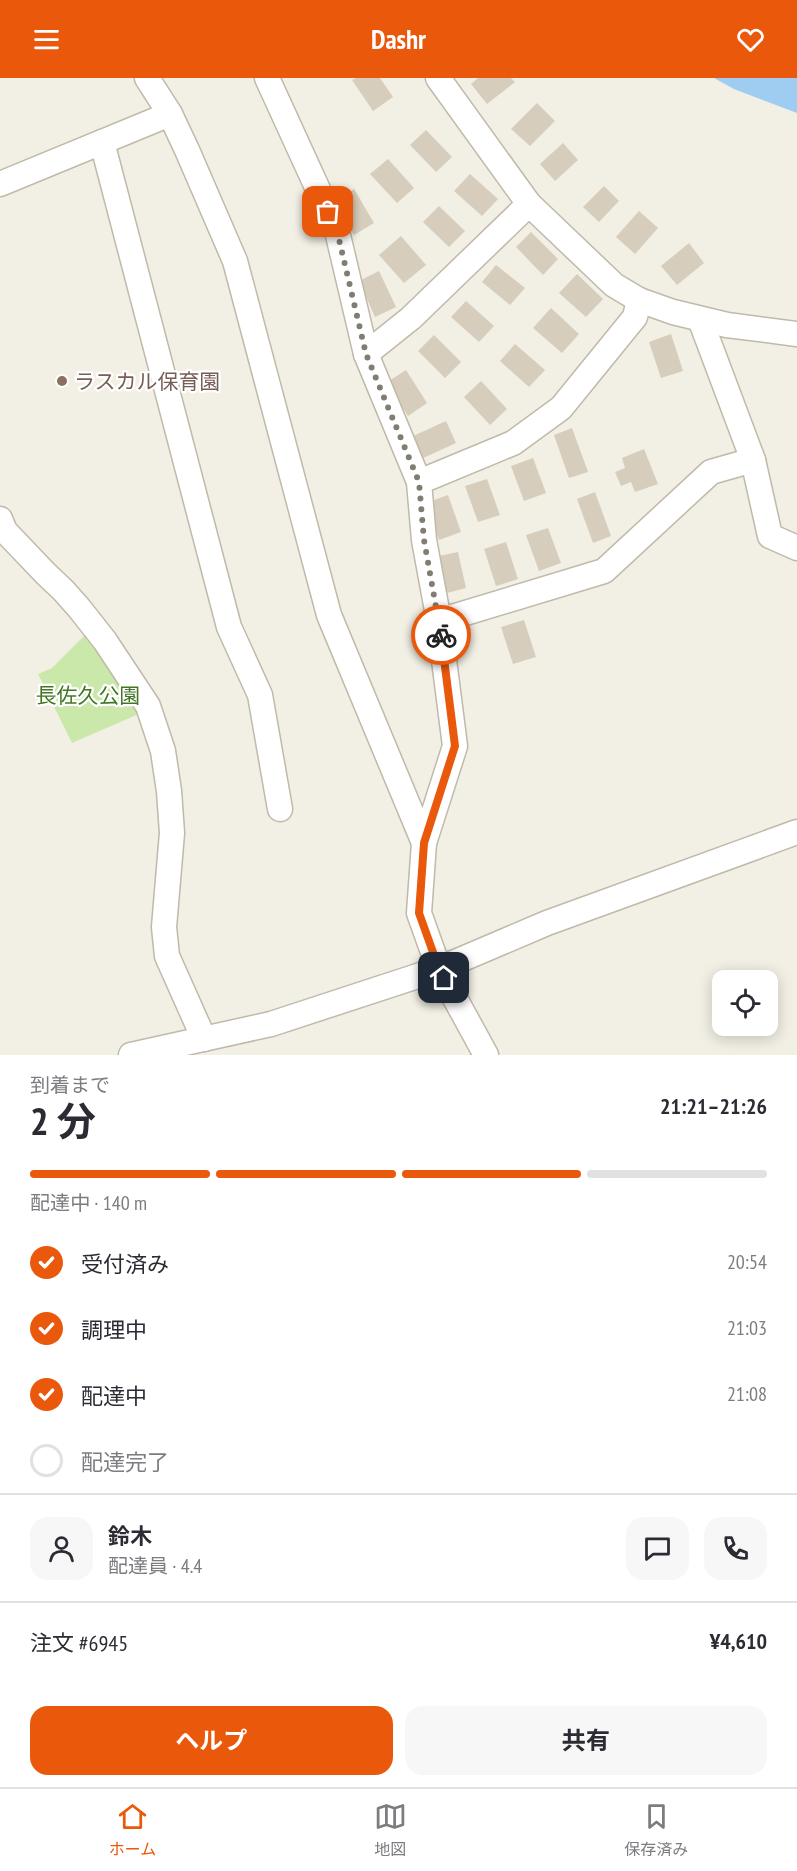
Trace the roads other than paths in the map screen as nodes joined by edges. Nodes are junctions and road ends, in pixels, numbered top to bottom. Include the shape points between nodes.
1 (147, 78) edge
2 (267, 78) edge
3 (438, 78) edge
4 (170, 114) junction
5 (102, 142) junction
6 (0, 184) edge
7 (529, 204) junction
8 (639, 300) junction
9 (700, 319) junction
10 (797, 334) edge
11 (366, 354) junction
12 (753, 460) junction
13 (419, 482) junction
14 (0, 519) edge
15 (797, 548) edge
16 (439, 621) junction
17 (280, 809) dead end
18 (797, 832) edge
19 (424, 843) junction
20 (439, 969) junction
21 (204, 1039) junction
22 (131, 1055) edge
23 (486, 1055) edge

1 - 4 street
2 - 11 street via 337,231
3 - 7 street
4 - 5 street
4 - 19 street via 236,261 329,615
5 - 6 street
5 - 17 street via 229,627 260,695
7 - 8 street via 614,285
7 - 11 street via 411,318
8 - 9 street
8 - 13 street via 635,317 561,408 513,443
9 - 10 street
9 - 12 street
11 - 13 street
12 - 15 street via 770,536
12 - 16 street via 711,472 604,571
13 - 16 street via 424,540
14 - 21 street via 5,531 79,608 148,706 163,752 169,791 172,833 164,927 167,956
16 - 19 street via 455,746
18 - 20 street via 547,923
19 - 20 street via 419,913
20 - 21 street via 271,1024
20 - 23 street
21 - 22 street

